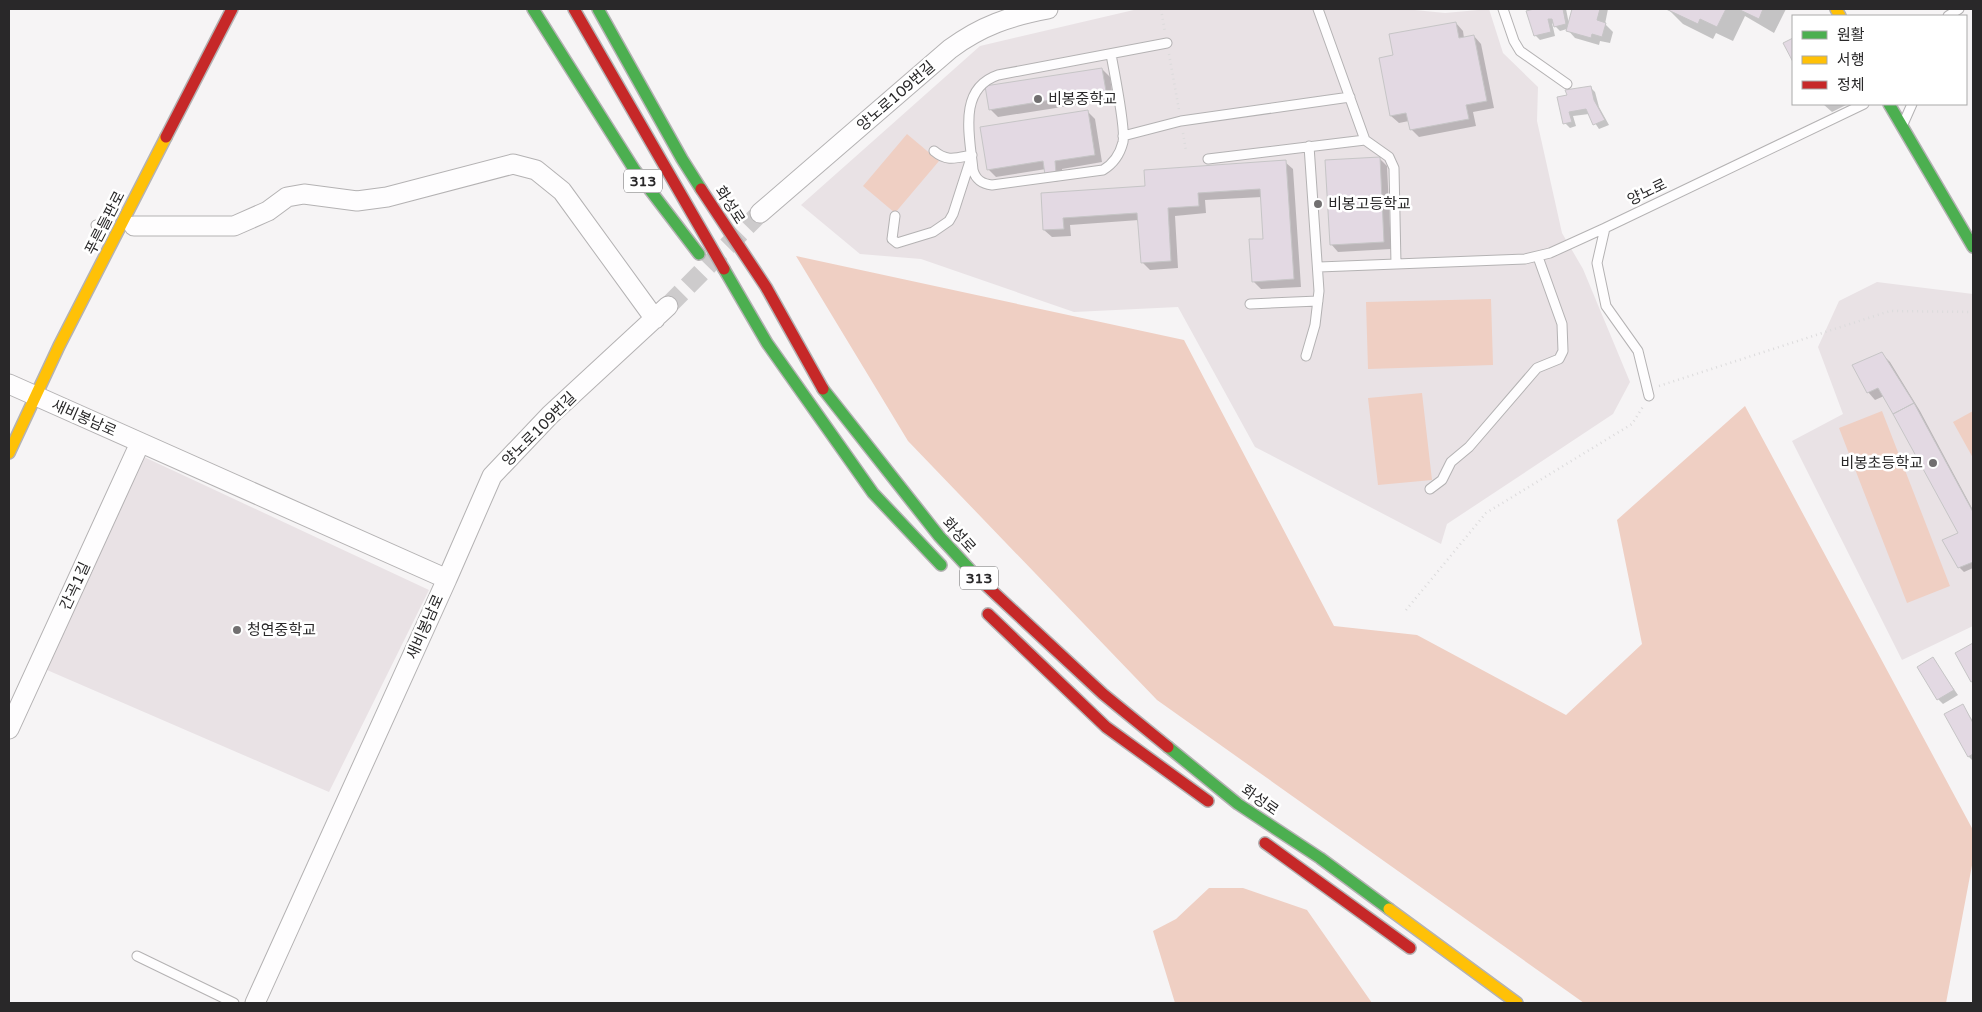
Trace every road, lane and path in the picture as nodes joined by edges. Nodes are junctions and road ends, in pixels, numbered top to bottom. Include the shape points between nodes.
1 (232, 9) edge
2 (533, 9) edge
3 (574, 9) edge
4 (598, 9) edge
5 (1048, 9) edge
6 (1161, 9) edge
7 (1318, 9) edge
8 (1506, 10) edge
9 (1167, 43) junction
10 (1111, 54) junction
11 (1567, 84) dead end
12 (1176, 90) dead end
13 (1350, 97) junction
14 (1862, 105) edge
15 (1890, 105) edge
16 (1912, 105) edge
17 (1901, 127) junction
18 (1124, 136) junction
19 (1364, 140) junction
20 (1309, 146) junction
21 (934, 151) dead end
22 (972, 155) junction
23 (1208, 159) dead end
24 (760, 213) tunnel mouth
25 (895, 216) dead end
26 (134, 226) dead end
27 (1605, 228) junction
28 (1973, 247) edge
29 (1538, 257) junction
30 (1396, 264) junction
31 (1320, 267) junction
32 (1318, 300) junction
33 (1250, 304) dead end
34 (668, 306) tunnel mouth
35 (1973, 312) edge
36 (655, 320) junction
37 (768, 343) junction
38 (1306, 356) dead end
39 (9, 384) edge
40 (35, 396) junction
41 (1649, 396) junction
42 (140, 443) junction
43 (9, 453) edge
44 (1430, 489) dead end
45 (947, 572) dead end
46 (447, 579) junction
47 (981, 607) dead end
48 (1406, 610) dead end
49 (9, 729) edge
50 (1219, 809) dead end
51 (1259, 839) dead end
52 (137, 956) dead end
53 (1421, 956) dead end
54 (234, 1003) edge
55 (255, 1003) edge
56 (1517, 1003) edge

1 - 40 main road, 푸른들판로
2 - 37 main road, 313 via 634,169
3 - 37 main road, 313
4 - 56 main road, 화성로 / 313 via 682,159 766,287 824,390 938,536 982,582 1103,694 1238,804 1320,858
5 - 24 street, 양노로109번길 via 987,26 969,35
6 - 9 path
7 - 13 lane
8 - 11 lane via 1520,51
9 - 10 lane
9 - 12 path
10 - 18 lane
10 - 22 lane via 998,75 984,82 968,107
13 - 18 lane via 1181,121
13 - 19 lane
14 - 27 lane, 양노로
15 - 17 main road
16 - 17 lane
17 - 28 main road
18 - 22 lane via 1115,160 1103,170 992,185 981,183 974,175
19 - 20 lane
19 - 30 lane via 1389,157 1394,168
20 - 23 lane
20 - 31 lane
21 - 22 lane via 949,159
22 - 25 lane via 953,214 944,226 897,243 892,239
26 - 36 street via 234,226 268,211 288,197 304,194 356,201 388,197 513,164 536,170 562,191
27 - 29 lane, 양노로
27 - 41 lane via 1597,263 1606,306 1638,351
29 - 30 lane
29 - 44 lane via 1562,324 1564,351 1559,359 1537,368 1469,447 1451,462 1442,480
30 - 31 lane
31 - 32 lane
32 - 33 lane
32 - 38 lane
34 - 36 street, 양노로109번길
35 - 41 path via 1890,311 1654,388
36 - 46 street, 양노로109번길 via 550,415 492,476
37 - 45 main road, 313 via 872,493
39 - 40 street, 새비봉남로
40 - 42 street, 새비봉남로
40 - 43 main road, 푸른들판로
41 - 48 path via 1632,424 1486,514
42 - 46 street, 새비봉남로
42 - 49 street, 간곡1길
46 - 55 street, 새비봉남로
47 - 50 main road, 313 via 1106,727
51 - 53 main road
52 - 54 lane

